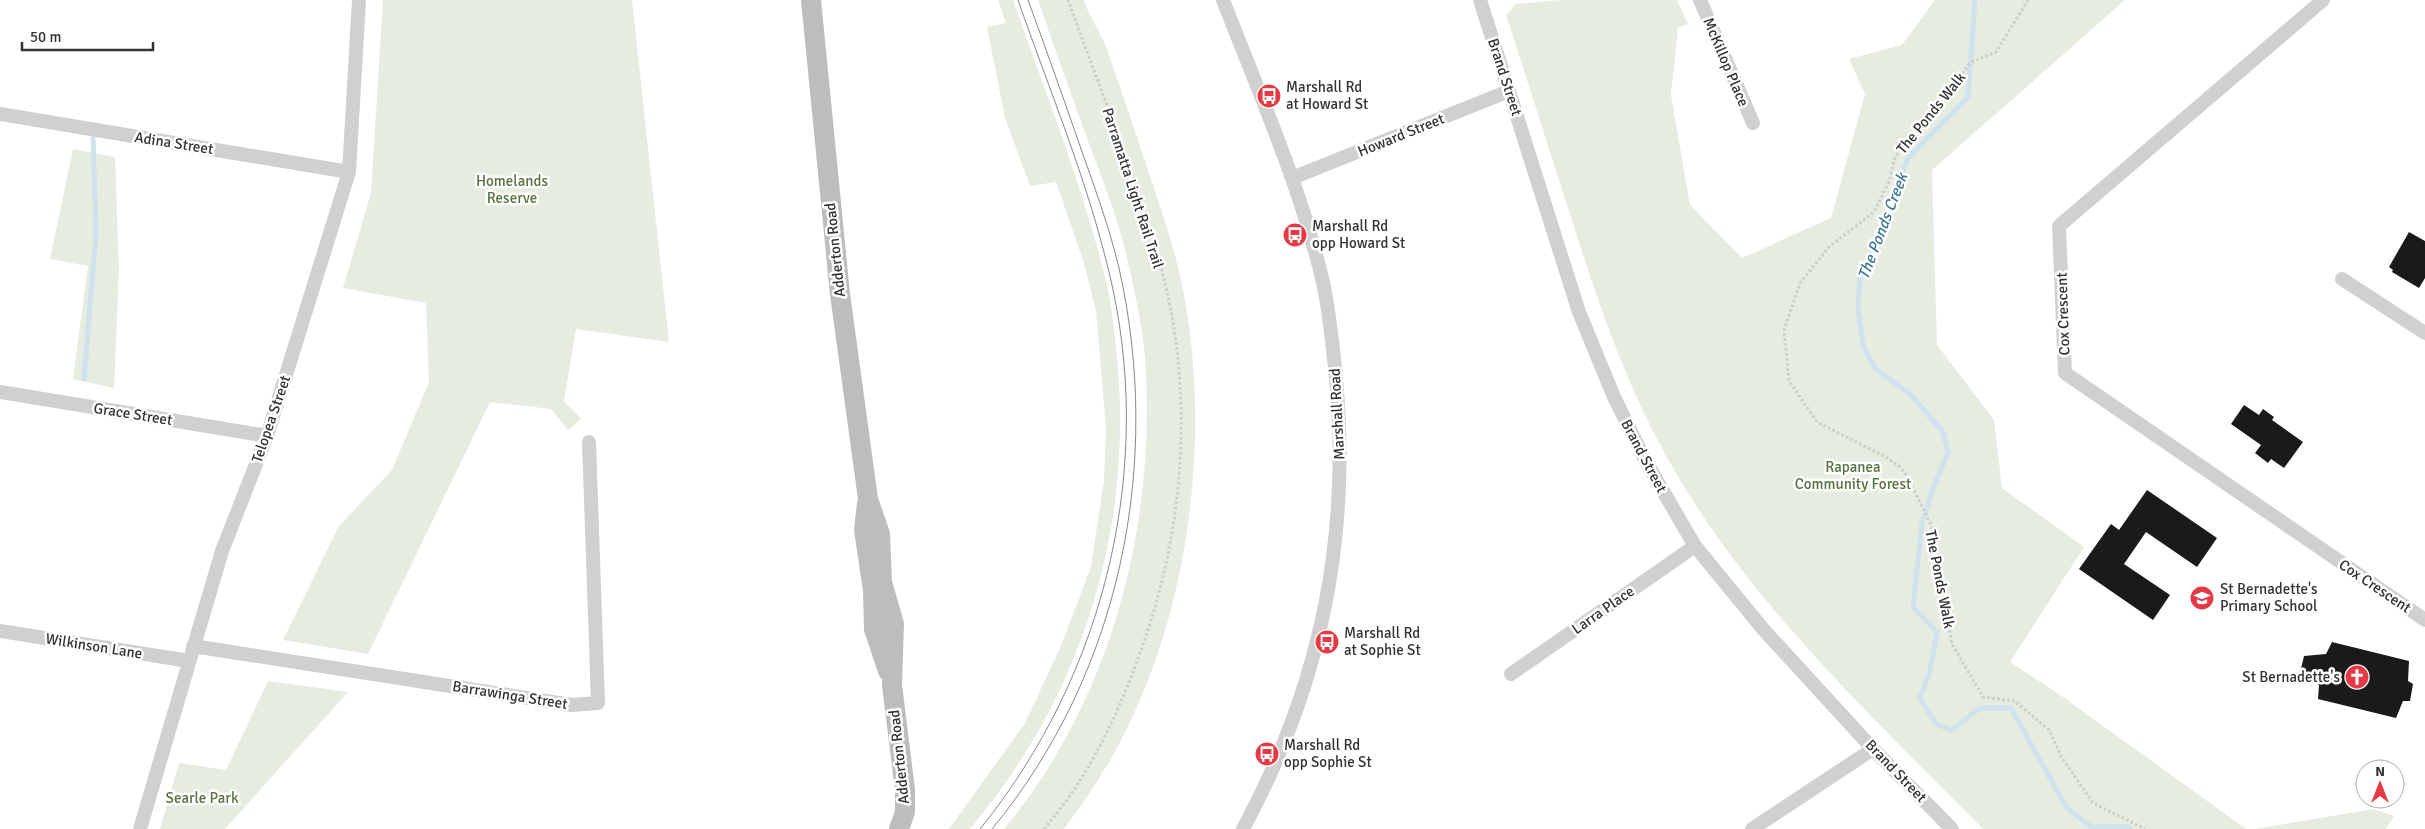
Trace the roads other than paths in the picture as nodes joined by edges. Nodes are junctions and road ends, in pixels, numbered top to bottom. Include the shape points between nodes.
1 (359, 0) edge
2 (811, 0) edge
3 (1223, 0) edge
4 (1480, 0) edge
5 (1700, 0) edge
6 (2323, 0) edge
7 (1509, 91) junction
8 (0, 114) edge
9 (1753, 123) dead end
10 (349, 172) junction
11 (1292, 178) junction
12 (2342, 279) dead end
13 (2425, 333) edge
14 (0, 392) edge
15 (267, 436) junction
16 (589, 442) dead end
17 (1695, 546) junction
18 (2425, 620) edge
19 (0, 631) edge
20 (193, 646) junction
21 (189, 661) junction
22 (1511, 674) dead end
23 (1874, 749) junction
24 (140, 829) edge
25 (899, 829) edge
26 (1243, 829) edge
27 (1752, 829) edge
28 (1952, 829) edge

1 - 10 street, Telopea Street
2 - 25 main road, Adderton Road via 840,294 868,499 864,530 874,590 874,629 892,685 905,790 905,812
3 - 11 street, Marshall Road
4 - 7 street, Brand Street
5 - 9 street, McKillop Place
6 - 18 street, Cox Crescent via 2060,226 2065,373
7 - 11 street, Howard Street
7 - 17 street, Brand Street via 1588,338 1645,460
8 - 10 street, Adina Street
10 - 15 street, Telopea Street
11 - 26 street, Marshall Road via 1323,284 1331,333 1340,436 1340,504 1325,611 1310,672 1281,753
12 - 13 street
14 - 15 street, Grace Street
15 - 20 street, Telopea Street via 222,552
16 - 20 street, Barrawinga Street via 598,703 572,705
17 - 22 street, Larra Place
17 - 23 street, Brand Street via 1783,652
19 - 21 street, Wilkinson Lane
20 - 21 street, Telopea Street
21 - 24 street, Telopea Street
23 - 27 street
23 - 28 street, Brand Street

